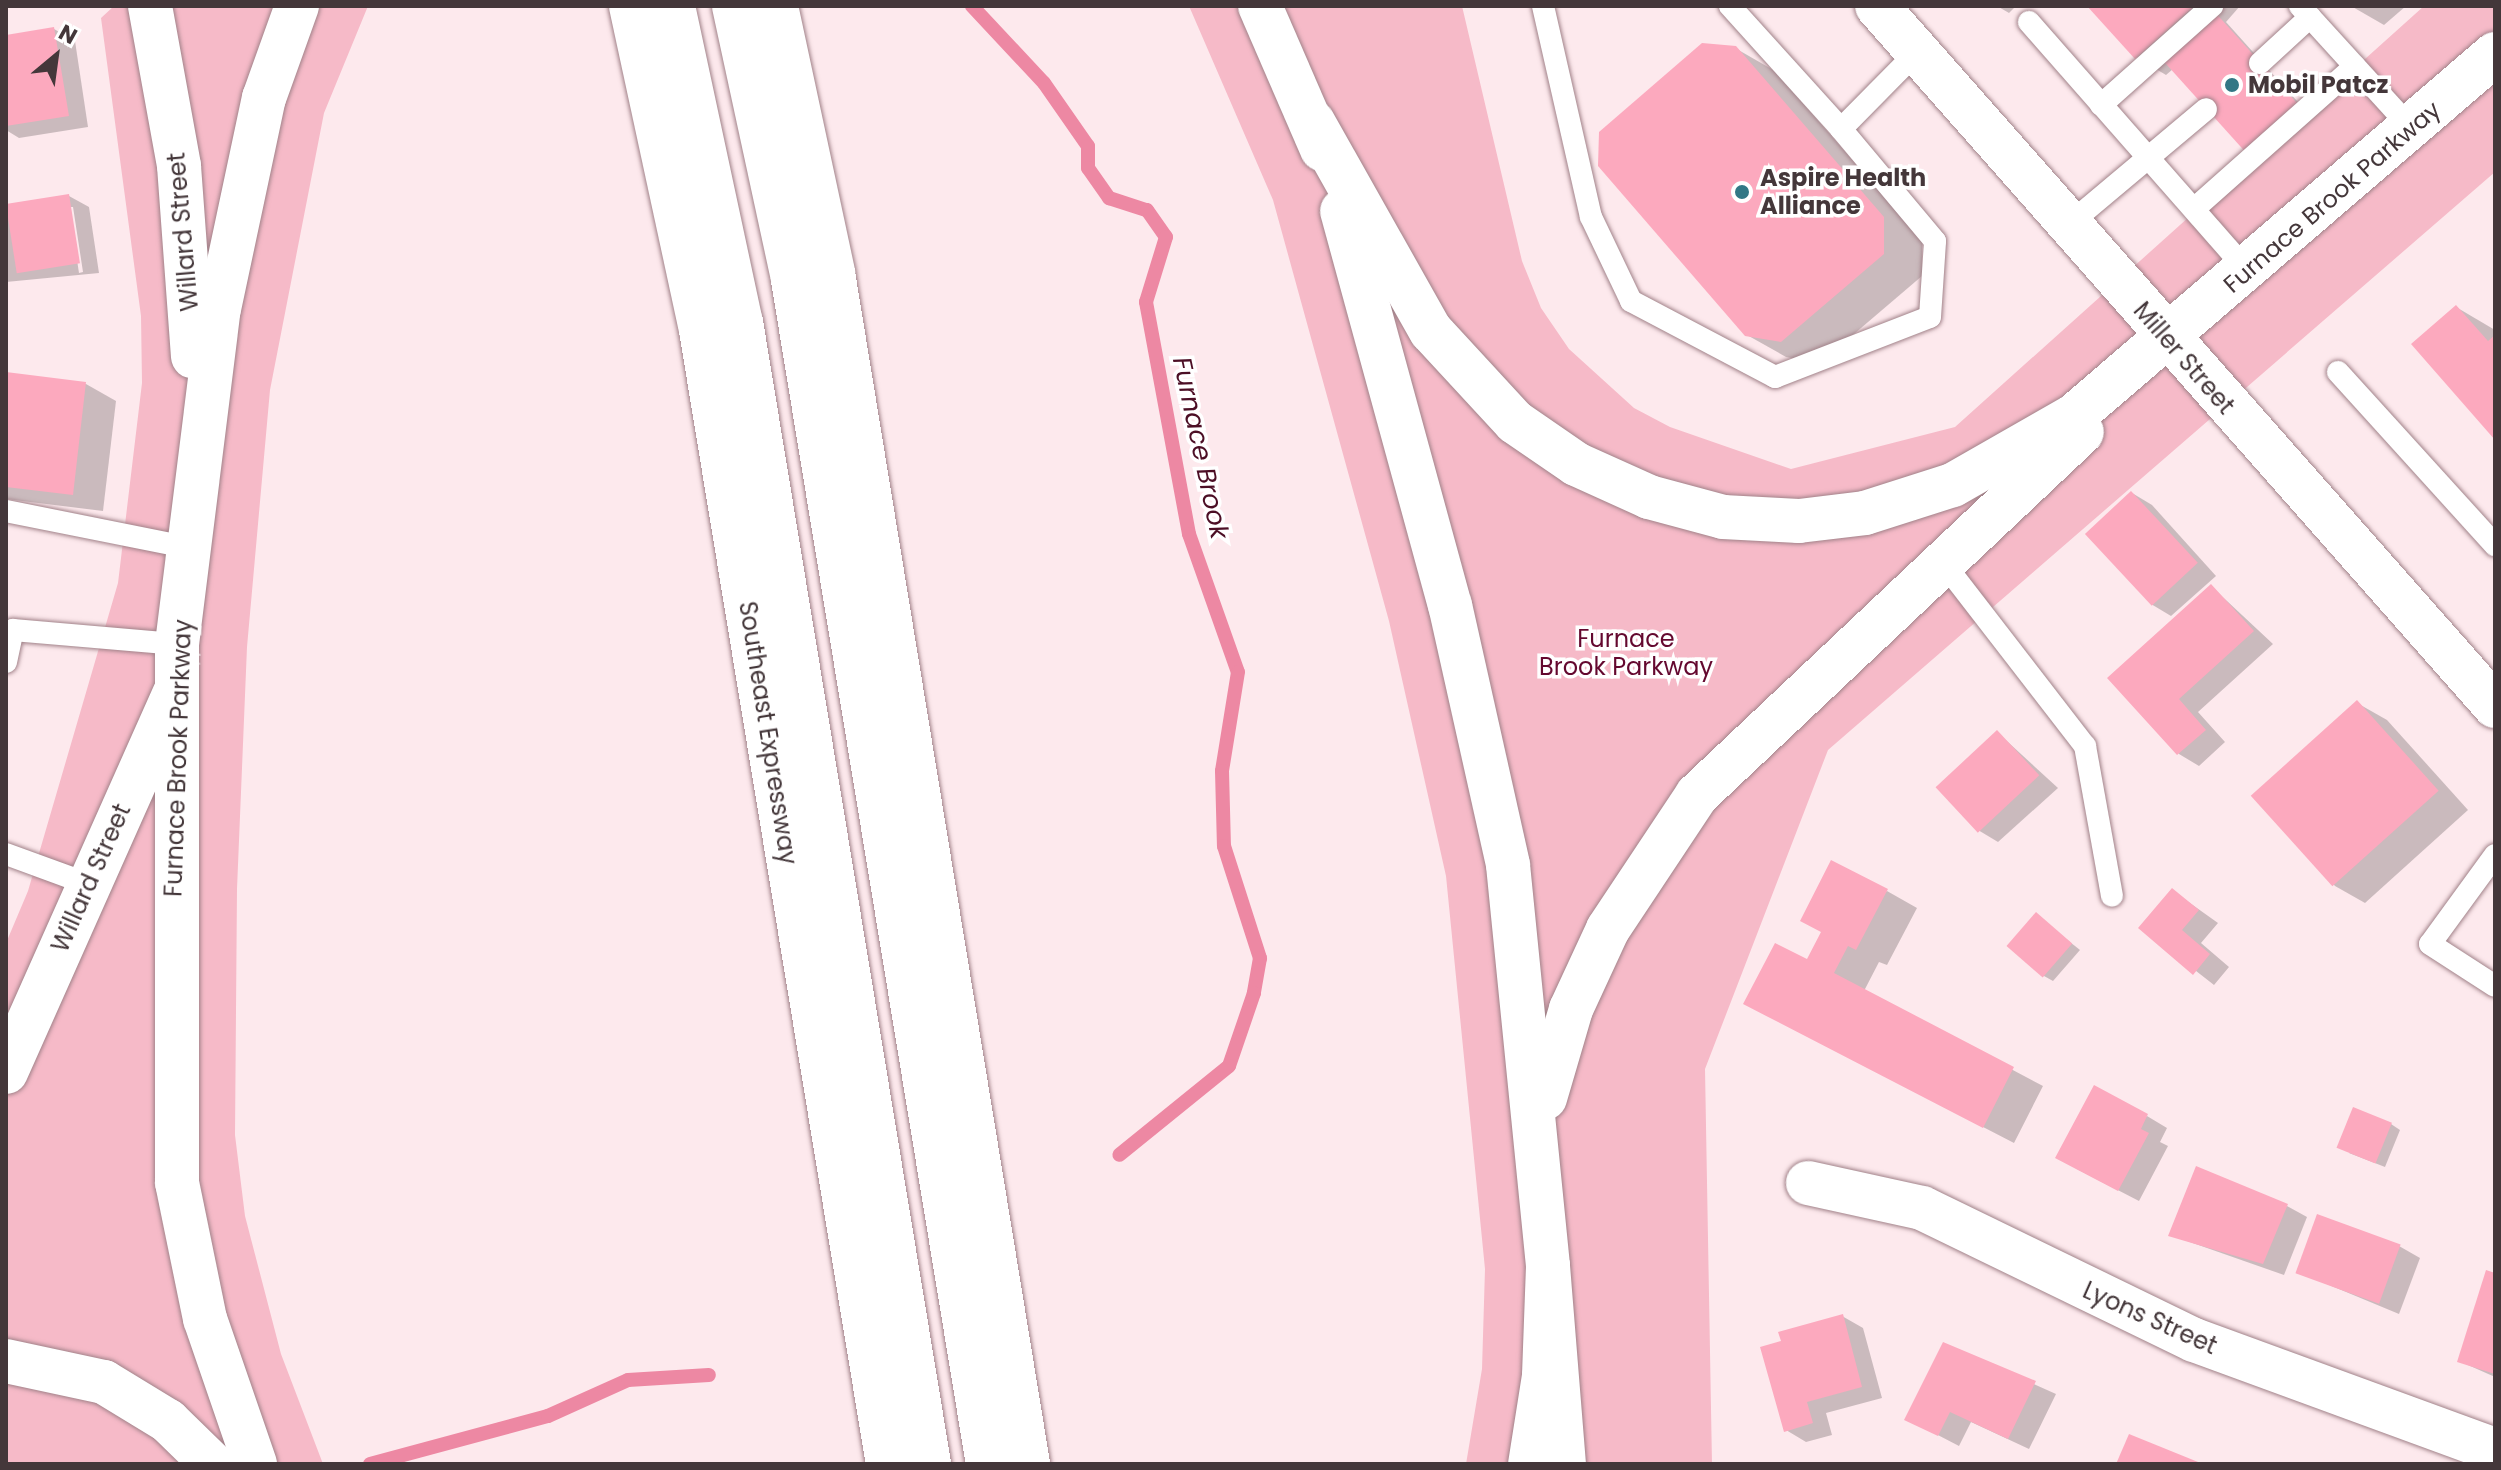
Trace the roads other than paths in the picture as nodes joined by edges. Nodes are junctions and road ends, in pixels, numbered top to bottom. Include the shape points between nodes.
1 (150, 6) edge
2 (297, 6) edge
3 (631, 6) edge
4 (673, 6) edge
5 (734, 6) edge
6 (776, 6) edge
7 (1260, 6) edge
8 (1543, 6) edge
9 (1730, 6) edge
10 (1877, 6) edge
11 (2212, 6) edge
12 (2305, 12) edge
13 (2029, 22) dead end
14 (1917, 52) junction
15 (2495, 54) edge
16 (2260, 63) dead end
17 (2355, 66) junction
18 (2101, 105) junction
19 (2206, 109) dead end
20 (1313, 122) junction
21 (2411, 128) junction
22 (1841, 129) junction
23 (2149, 159) junction
24 (2194, 209) junction
25 (2068, 225) junction
26 (2248, 271) junction
27 (2169, 340) junction
28 (2338, 372) dead end
29 (198, 460) junction
30 (6, 511) edge
31 (2495, 545) edge
32 (191, 548) junction
33 (1945, 565) junction
34 (10, 628) edge
35 (6, 662) edge
36 (178, 665) junction
37 (2495, 706) edge
38 (6, 854) edge
39 (2495, 855) edge
40 (88, 884) junction
41 (2112, 896) dead end
42 (2495, 986) edge
43 (6, 1072) edge
44 (1538, 1142) junction
45 (1808, 1183) dead end
46 (1548, 1266) junction
47 (6, 1361) edge
48 (2495, 1450) edge
49 (212, 1464) edge
50 (255, 1464) edge
51 (888, 1464) edge
52 (929, 1464) edge
53 (988, 1464) edge
54 (1028, 1464) edge
55 (1530, 1464) edge
56 (1564, 1464) edge

1 - 29 main road, Willard Street via 185,226
2 - 29 main road, Furnace Brook Parkway via 255,135
3 - 51 main road, Southeast Expressway via 704,344
4 - 52 main road via 743,336
5 - 53 main road via 793,280
6 - 54 main road via 833,273
7 - 20 main road, Furnace Brook Parkway
8 - 22 lane via 1591,217 1631,301 1775,377 1930,317 1935,241
9 - 22 lane
10 - 14 main road, Miller Street
11 - 18 lane
12 - 16 lane
12 - 17 lane
13 - 18 lane
14 - 22 lane
14 - 25 main road, Miller Street
15 - 21 main road, Furnace Brook Parkway
17 - 21 lane
17 - 24 lane
18 - 23 lane
19 - 23 lane
20 - 27 main road, Furnace Brook Parkway via 1431,331 1484,395 1576,464 1685,508 1799,521 1865,513 1938,490 2033,443
20 - 44 main road, Furnace Brook Parkway via 1450,605 1491,781 1517,931
21 - 26 main road, Furnace Brook Parkway
23 - 24 lane
23 - 25 lane
24 - 26 lane
25 - 27 main road, Miller Street
26 - 27 main road, Furnace Brook Parkway
27 - 33 main road, Furnace Brook Parkway
27 - 37 main road, Miller Street
28 - 31 lane
29 - 32 main road, Furnace Brook Parkway
30 - 32 lane
32 - 36 main road, Furnace Brook Parkway
33 - 41 lane via 2085,746
33 - 44 main road, Furnace Brook Parkway via 1723,768 1674,825 1623,904 1577,996 1556,1050
34 - 35 lane
34 - 36 lane
36 - 40 main road, Willard Street
36 - 50 main road, Furnace Brook Parkway via 177,1183 205,1319
38 - 40 lane
39 - 42 lane via 2430,944
40 - 43 main road, Willard Street
44 - 46 main road, Furnace Brook Parkway
45 - 48 main road, Lyons Street via 1865,1190 1936,1213 2182,1334
46 - 55 main road, Furnace Brook Parkway via 1544,1376
46 - 56 main road
47 - 49 main road via 104,1382 168,1421

